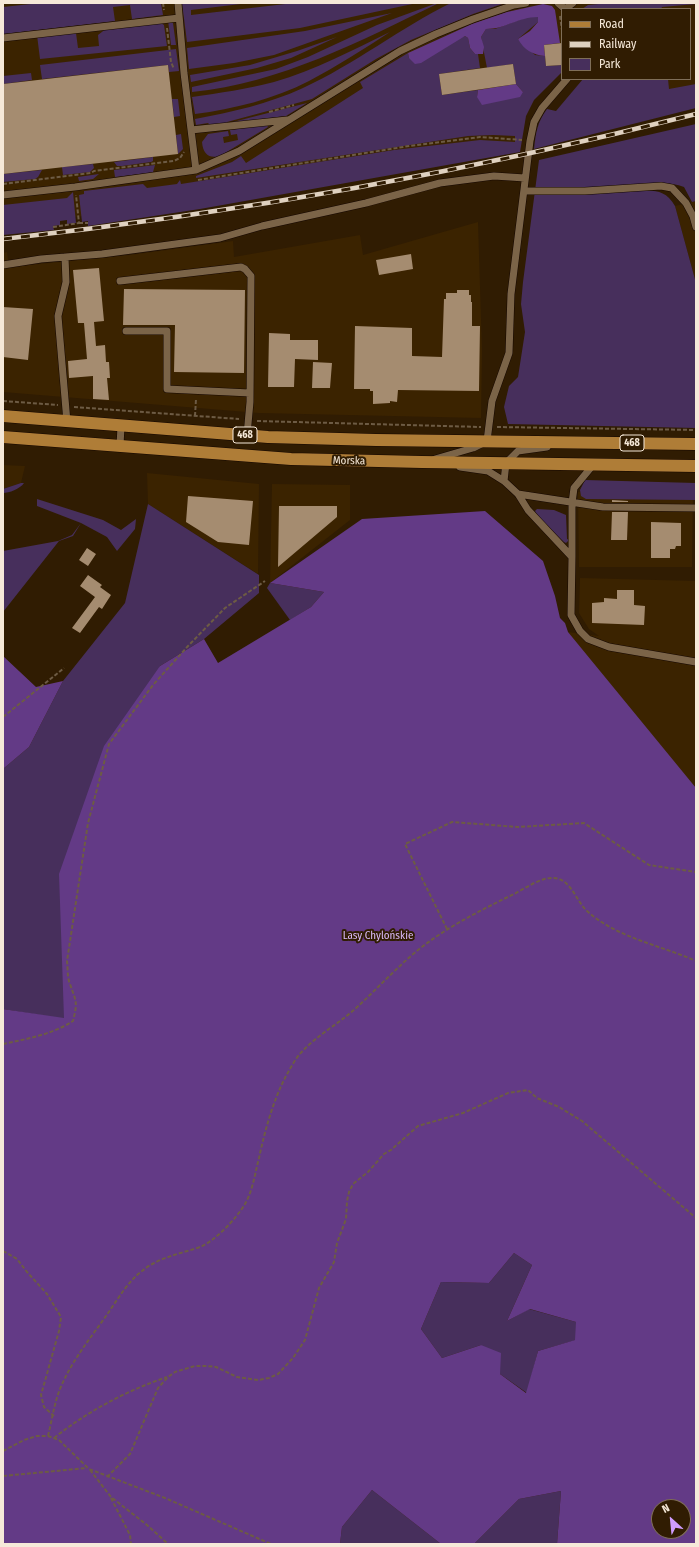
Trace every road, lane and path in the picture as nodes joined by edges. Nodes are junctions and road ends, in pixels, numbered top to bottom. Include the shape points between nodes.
1 (163, 3) edge
2 (178, 3) edge
3 (526, 3) edge
4 (179, 18) junction
5 (165, 19) junction
6 (3, 38) edge
7 (175, 71) dead end
8 (566, 80) edge
9 (289, 120) junction
10 (191, 130) junction
11 (515, 138) dead end
12 (185, 149) dead end
13 (196, 170) junction
14 (524, 178) junction
15 (197, 180) dead end
16 (3, 184) edge
17 (524, 191) junction
18 (3, 195) edge
19 (77, 202) dead end
20 (695, 215) edge
21 (88, 222) dead end
22 (79, 224) junction
23 (53, 227) dead end
24 (696, 227) edge
25 (65, 257) junction
26 (3, 265) edge
27 (120, 281) dead end
28 (126, 331) dead end
29 (196, 390) junction
30 (250, 393) junction
31 (3, 401) edge
32 (65, 406) junction
33 (3, 416) edge
34 (194, 416) junction
35 (248, 420) junction
36 (67, 422) junction
37 (121, 426) junction
38 (488, 427) junction
39 (696, 430) edge
40 (247, 435) junction
41 (3, 437) edge
42 (487, 441) junction
43 (572, 443) junction
44 (696, 444) edge
45 (120, 446) junction
46 (422, 462) junction
47 (506, 463) junction
48 (594, 464) junction
49 (696, 466) edge
50 (504, 481) junction
51 (518, 494) junction
52 (572, 503) junction
53 (696, 508) edge
54 (572, 557) junction
55 (265, 581) dead end
56 (696, 662) edge
57 (64, 668) dead end
58 (3, 717) edge
59 (696, 872) edge
60 (447, 929) junction
61 (696, 961) edge
62 (3, 1044) edge
63 (696, 1218) edge
64 (3, 1252) edge
65 (168, 1377) junction
66 (54, 1416) junction
67 (48, 1436) junction
68 (54, 1438) junction
69 (3, 1451) edge
70 (88, 1468) junction
71 (3, 1476) edge
72 (107, 1476) junction
73 (111, 1497) junction
74 (131, 1544) edge
75 (168, 1544) edge
76 (271, 1544) edge

1 - 5 path
2 - 4 lane
3 - 9 lane via 473,19 400,51
4 - 5 lane
4 - 10 lane
5 - 6 lane
5 - 7 path via 171,62
8 - 14 lane via 542,108 534,122
9 - 10 lane
9 - 13 lane via 239,151
10 - 13 lane
11 - 15 path via 480,138 409,146
12 - 16 path via 183,155 174,161
13 - 18 lane
14 - 17 lane
14 - 25 lane via 494,176 440,183 220,238
17 - 20 lane via 585,191 661,186 672,188
17 - 38 lane via 511,294 509,353 492,401
19 - 22 path
20 - 24 lane
21 - 22 path
22 - 23 path
25 - 26 lane
25 - 32 lane via 66,282 58,316
27 - 30 lane via 241,267 249,272
28 - 29 lane via 167,331 167,389
29 - 30 lane
29 - 34 path
30 - 35 lane
31 - 32 path
32 - 34 path
32 - 36 lane
33 - 36 main road, Morska / 468
34 - 35 path
35 - 38 path
35 - 40 lane
36 - 37 main road, Morska / 468
37 - 40 main road, Morska / 468
37 - 45 lane
38 - 39 path
38 - 42 lane
40 - 42 main road, Morska / 468
41 - 45 main road, Morska / 468
42 - 43 main road, Morska / 468
42 - 46 lane via 473,448
43 - 44 main road, Morska / 468
43 - 47 lane via 518,451
45 - 46 main road, Morska / 468 via 291,459
46 - 47 main road, Morska / 468
46 - 50 lane via 488,471
47 - 48 main road, Morska / 468
47 - 50 lane
48 - 49 main road, Morska / 468
48 - 52 lane via 574,488
50 - 51 lane
51 - 52 lane
51 - 54 lane via 528,510
52 - 53 lane via 603,507
52 - 54 lane
54 - 56 lane via 571,615 580,632 588,639 609,647
55 - 62 path via 225,608 188,646 153,685 109,744 88,823 67,961 69,983 75,994 77,1006 73,1021 61,1028
57 - 58 path
59 - 60 path via 649,865 584,823 518,827 452,822 406,844
60 - 61 path via 540,881 553,877 568,885 586,910 618,931
60 - 66 path via 418,950 353,1011 297,1056 276,1099 254,1182 245,1204 220,1234 202,1246 158,1261 141,1271 69,1368 55,1402
63 - 65 path via 582,1121 559,1106 537,1098 528,1090 508,1093 463,1113 418,1126 353,1184 334,1262 319,1288 305,1340 278,1374 258,1380 237,1377 216,1367 195,1366
64 - 66 path via 17,1259 47,1294 61,1317 41,1395 44,1406
65 - 68 path via 116,1398 71,1424
65 - 72 path via 158,1388 130,1454
66 - 67 path
67 - 68 path
67 - 69 path via 24,1440
68 - 70 path via 62,1442
70 - 71 path
70 - 72 path
70 - 73 path
72 - 76 path
73 - 74 path via 130,1535
73 - 75 path via 147,1524

